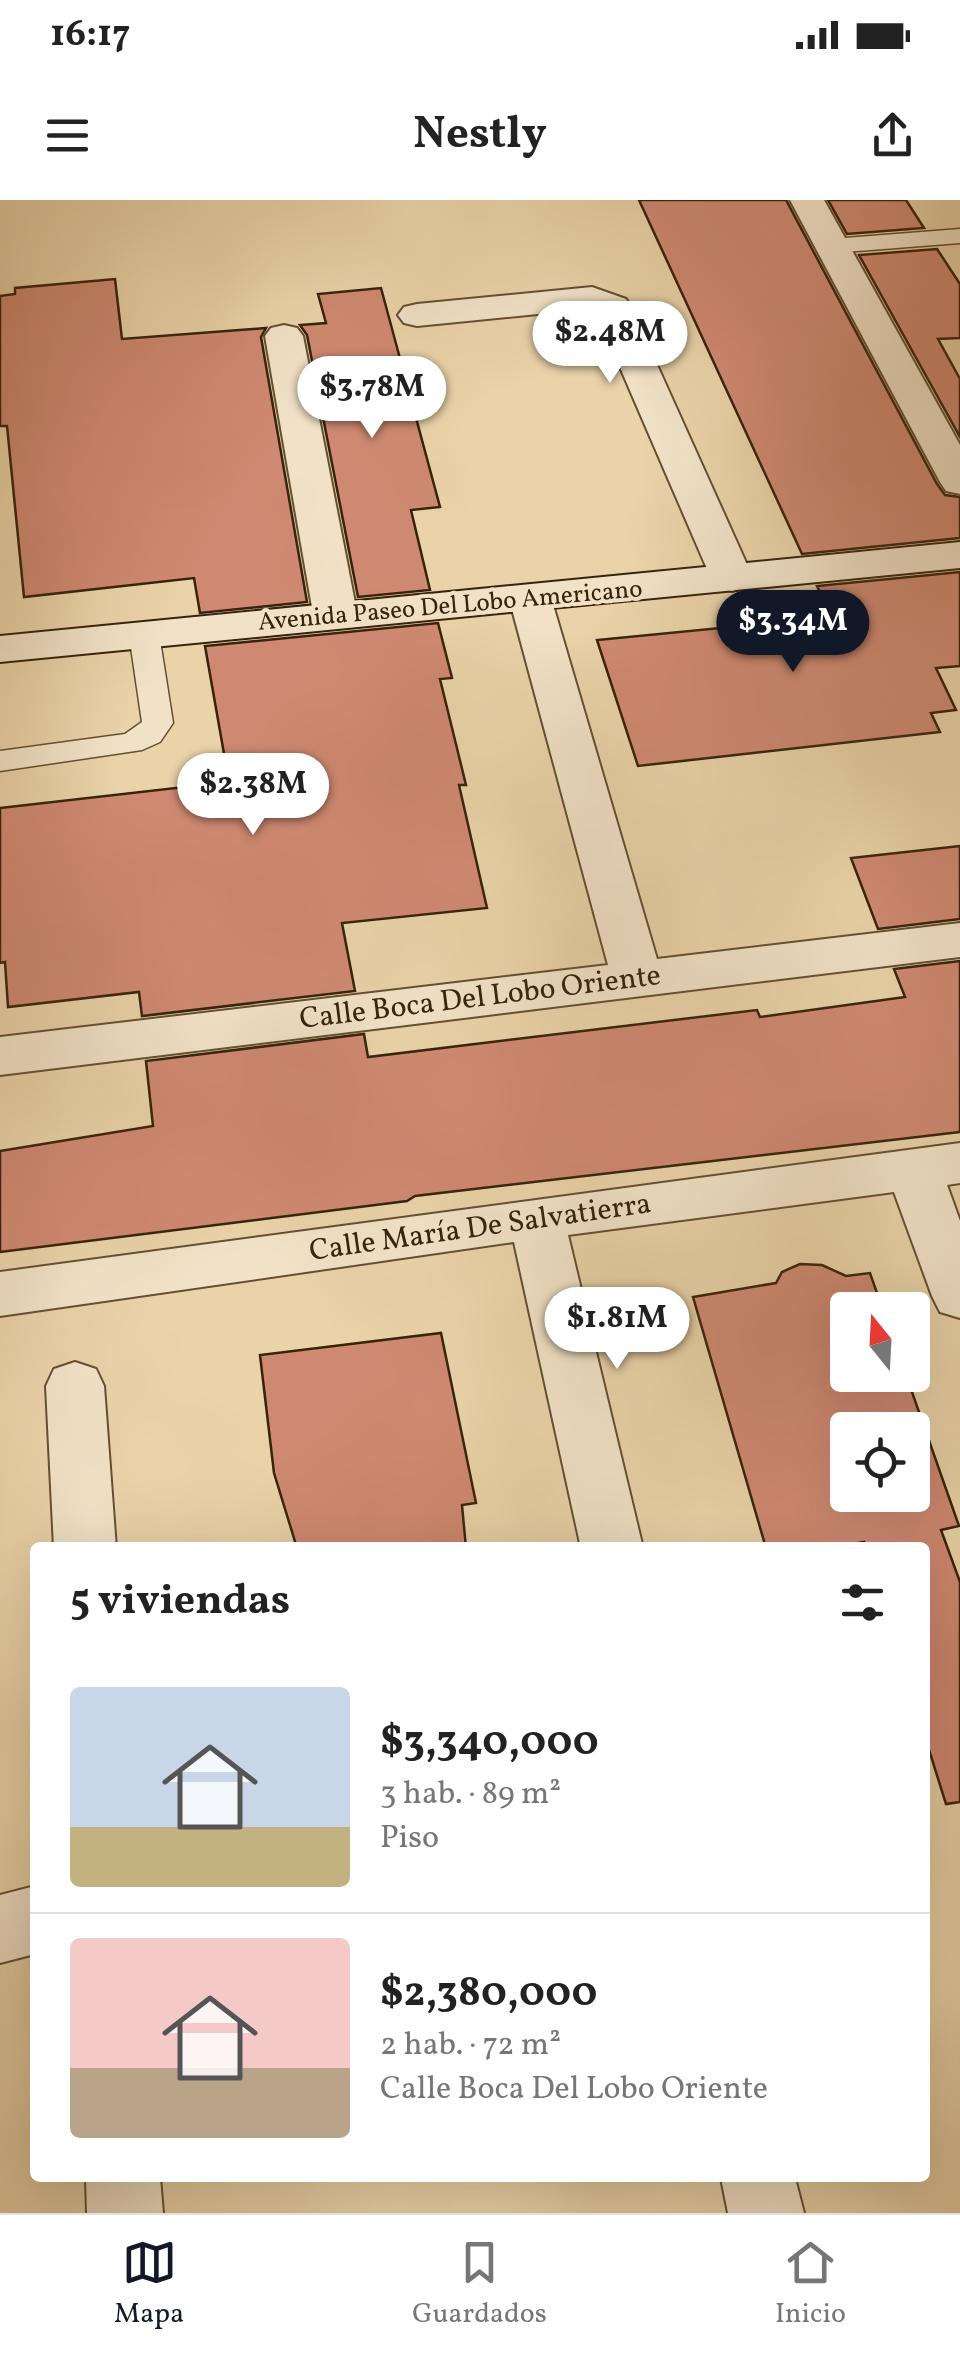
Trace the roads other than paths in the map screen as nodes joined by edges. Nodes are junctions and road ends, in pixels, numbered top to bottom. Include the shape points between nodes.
1 (807, 200) edge
2 (960, 236) edge
3 (832, 246) junction
4 (417, 315) dead end
5 (284, 336) dead end
6 (960, 482) edge
7 (960, 555) edge
8 (732, 578) junction
9 (530, 598) junction
10 (335, 613) junction
11 (144, 634) junction
12 (0, 649) edge
13 (0, 761) edge
14 (960, 940) edge
15 (636, 978) junction
16 (0, 1056) edge
17 (937, 1166) edge
18 (536, 1218) junction
19 (0, 1294) edge
20 (960, 1296) edge
21 (75, 1386) dead end
22 (84, 1542) edge
23 (611, 1542) edge
24 (30, 1921) edge
25 (0, 1929) edge
26 (123, 2182) edge
27 (759, 2182) edge
28 (125, 2213) edge
29 (766, 2213) edge

1 - 3 street
2 - 3 lane
3 - 6 street
4 - 8 street via 606,301
5 - 10 street
7 - 8 street, Avenida Paseo Del Lobo Americano
8 - 9 street, Avenida Paseo Del Lobo Americano
9 - 10 street, Avenida Paseo Del Lobo Americano
9 - 15 street
10 - 11 street, Avenida Paseo Del Lobo Americano
11 - 12 street, Avenida Paseo Del Lobo Americano
11 - 13 lane via 158,723 150,735
14 - 15 street, Calle Boca Del Lobo Oriente
15 - 16 street, Calle Boca Del Lobo Oriente
17 - 18 street, Calle María De Salvatierra
17 - 20 street
18 - 19 street, Calle María De Salvatierra
18 - 23 street
21 - 22 street
24 - 25 street
26 - 28 street
27 - 29 street

